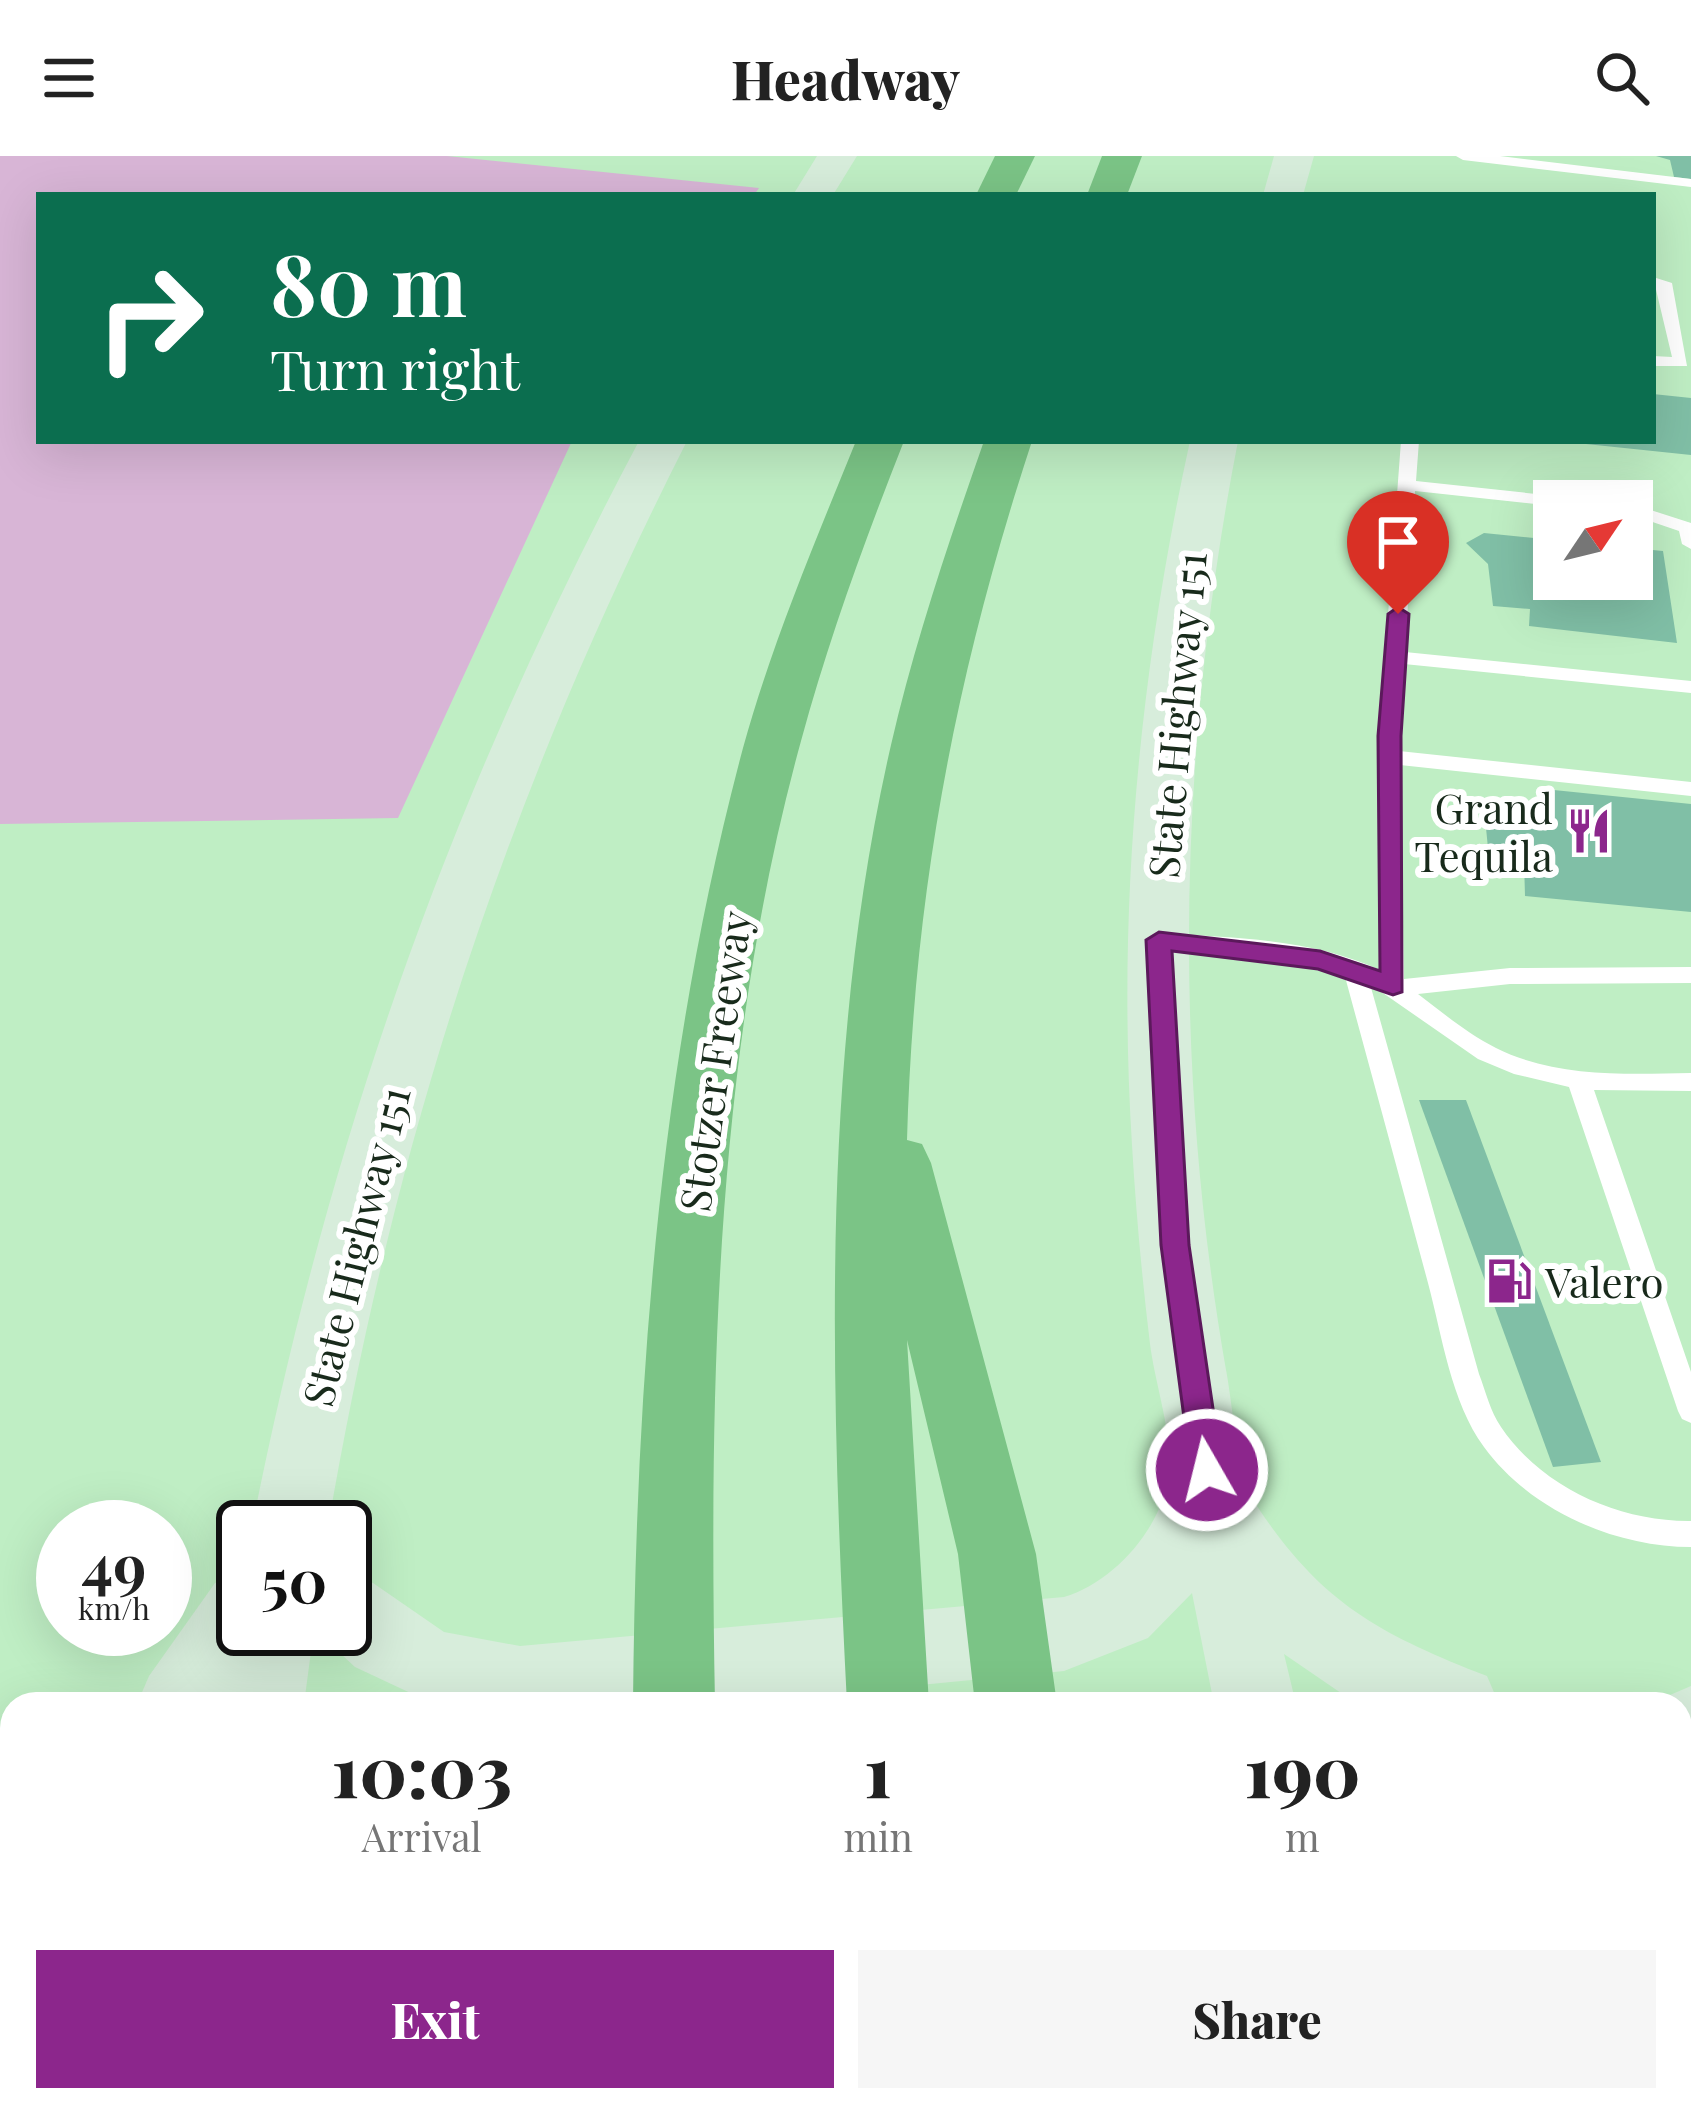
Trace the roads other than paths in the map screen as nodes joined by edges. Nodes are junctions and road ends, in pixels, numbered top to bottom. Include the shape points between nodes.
1 (837, 156) edge
2 (1015, 156) edge
3 (1122, 156) edge
4 (1294, 156) edge
5 (1463, 156) edge
6 (1691, 183) edge
7 (816, 192) edge
8 (997, 192) edge
9 (1108, 192) edge
10 (1284, 192) edge
11 (1656, 282) edge
12 (1662, 316) edge
13 (1656, 361) edge
14 (661, 444) edge
15 (879, 444) edge
16 (1007, 444) edge
17 (1213, 444) edge
18 (1410, 444) edge
19 (1408, 485) junction
20 (1533, 499) edge
21 (1653, 516) edge
22 (1691, 544) edge
23 (1395, 657) junction
24 (1691, 686) edge
25 (1389, 757) junction
26 (1691, 789) edge
27 (1159, 940) junction
28 (1354, 968) junction
29 (1691, 975) edge
30 (1395, 987) junction
31 (876, 1078) junction
32 (1691, 1082) edge
33 (1580, 1084) junction
34 (1691, 1411) edge
35 (1207, 1470) junction
36 (296, 1500) edge
37 (1691, 1534) edge
38 (372, 1636) edge
39 (216, 1648) edge
40 (270, 1656) edge
41 (186, 1692) edge
42 (265, 1692) edge
43 (674, 1692) edge
44 (887, 1692) edge
45 (1014, 1692) edge
46 (1253, 1692) edge
47 (1426, 1692) edge

1 - 7 main road
2 - 8 highway
3 - 9 highway
4 - 10 main road
5 - 6 lane
11 - 12 lane via 1664,283
12 - 13 lane via 1681,363
14 - 36 main road, State Highway 151 via 570,624 442,943 355,1226
15 - 43 highway, Stotzer Freeway via 826,567 786,691 725,952 690,1238
16 - 31 highway via 946,622 912,772
17 - 27 main road, State Highway 151 via 1172,664
18 - 19 lane
19 - 20 lane
19 - 23 lane
21 - 22 lane via 1687,528
23 - 24 lane
23 - 25 lane
25 - 26 lane
25 - 30 lane
27 - 28 lane
27 - 35 main road, State Highway 151 via 1173,1222
28 - 30 lane
28 - 37 lane via 1466,1374 1492,1438 1543,1487 1607,1520 1662,1537
29 - 30 lane via 1510,976
30 - 33 lane via 1497,1059
31 - 44 highway via 871,1404
31 - 45 highway via 997,1554
32 - 33 lane
33 - 34 lane
35 - 38 main road via 1164,1575 1128,1609 1064,1634 520,1685 476,1681
35 - 46 main road, State Highway 151
35 - 47 main road via 1252,1562 1312,1626 1383,1676
39 - 41 main road
40 - 42 main road

